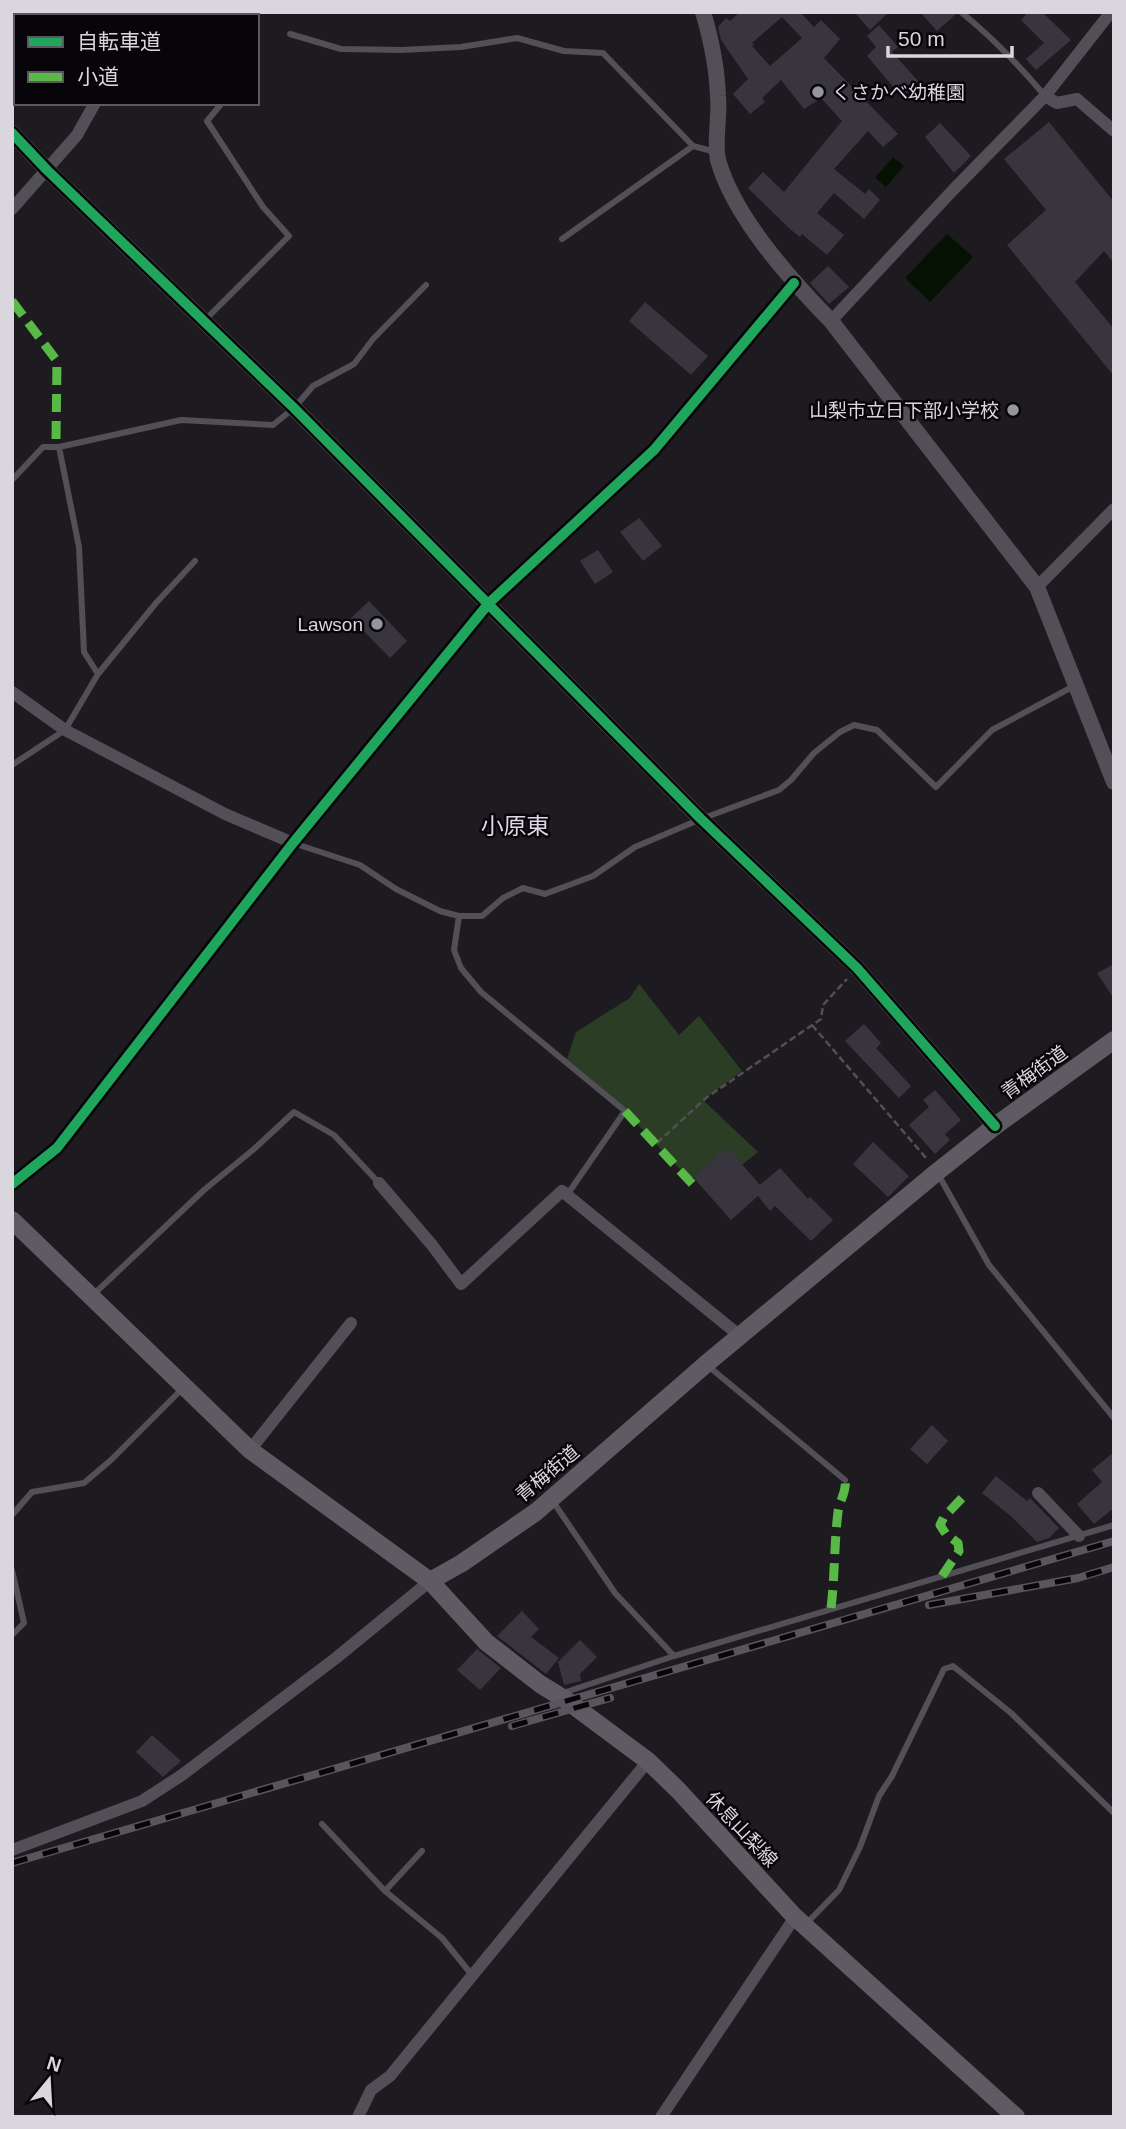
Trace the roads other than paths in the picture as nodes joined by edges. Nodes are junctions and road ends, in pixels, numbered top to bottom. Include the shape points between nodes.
1 (703, 12) edge
2 (961, 12) edge
3 (1111, 12) edge
4 (290, 34) dead end
5 (1045, 96) junction
6 (94, 105) edge
7 (220, 105) edge
8 (1114, 131) edge
9 (12, 133) edge
10 (693, 146) junction
11 (718, 153) junction
12 (47, 170) junction
13 (12, 209) edge
14 (562, 239) dead end
15 (794, 283) junction
16 (426, 285) dead end
17 (831, 320) junction
18 (204, 322) junction
19 (293, 408) junction
20 (59, 447) junction
21 (12, 480) edge
22 (1114, 509) edge
23 (195, 561) dead end
24 (1037, 587) junction
25 (489, 604) junction
26 (98, 674) junction
27 (1076, 685) junction
28 (12, 692) edge
29 (65, 730) junction
30 (12, 765) edge
31 (1114, 782) edge
32 (701, 819) junction
33 (293, 843) junction
34 (459, 916) junction
35 (1114, 1040) edge
36 (995, 1126) junction
37 (937, 1172) junction
38 (379, 1183) joint
39 (12, 1184) edge
40 (567, 1195) junction
41 (12, 1220) edge
42 (90, 1298) junction
43 (351, 1323) dead end
44 (740, 1336) junction
45 (706, 1364) junction
46 (185, 1386) junction
47 (1114, 1419) edge
48 (250, 1450) junction
49 (845, 1480) dead end
50 (1038, 1493) dead end
51 (551, 1499) junction
52 (12, 1515) edge
53 (1114, 1525) edge
54 (1079, 1536) junction
55 (12, 1570) edge
56 (430, 1581) junction
57 (12, 1636) edge
58 (674, 1656) junction
59 (558, 1695) junction
60 (648, 1761) junction
61 (1114, 1813) edge
62 (322, 1824) dead end
63 (12, 1850) edge
64 (422, 1851) dead end
65 (385, 1891) junction
66 (800, 1921) junction
67 (473, 1976) junction
68 (358, 2117) edge
69 (661, 2117) edge
70 (1016, 2117) edge

1 - 11 street via 719,97
2 - 5 lane via 1004,50
3 - 5 street
4 - 10 lane via 341,49 461,47 517,38 564,51 603,53
5 - 8 street via 1057,103 1077,99
5 - 17 street
6 - 12 street
7 - 18 lane via 207,121 263,207 289,236
9 - 12 street
10 - 11 lane
10 - 14 lane
11 - 15 street via 733,195
12 - 13 street
12 - 18 street
15 - 17 street
15 - 25 street via 654,450
16 - 19 lane via 354,364 313,386
17 - 24 street
18 - 19 street
19 - 20 lane via 273,425 181,419
19 - 25 street
20 - 21 lane via 43,447
20 - 26 lane via 79,547 84,652
22 - 24 street
23 - 26 lane
24 - 27 street
25 - 32 street
25 - 33 street
26 - 29 lane
27 - 31 street
27 - 32 lane via 992,730 936,787 877,730 854,725 814,753 779,790
28 - 29 street
29 - 30 lane
29 - 33 street via 225,814
32 - 34 lane via 635,847 593,876 545,894 523,888 482,916
32 - 36 street via 857,968
33 - 34 lane via 360,864 396,889
33 - 39 street via 57,1149
34 - 40 lane via 454,950 461,968 481,992 625,1111
35 - 36 main road, 青梅街道
36 - 37 main road, 青梅街道
37 - 44 main road, 青梅街道
37 - 47 lane via 989,1265
38 - 40 street via 461,1284 562,1191
38 - 42 lane via 334,1135 294,1112
40 - 44 street
41 - 42 main road
42 - 46 main road
43 - 48 street
44 - 45 main road, 青梅街道
45 - 49 lane
45 - 51 main road, 青梅街道
46 - 48 main road
46 - 52 lane via 84,1483 32,1492
48 - 56 main road
50 - 54 street
51 - 56 main road, 青梅街道
51 - 58 lane via 615,1593
53 - 54 lane
54 - 58 lane
55 - 57 lane via 24,1623
56 - 59 main road, 休息山梨線 via 486,1642
56 - 63 street via 336,1658 142,1801
58 - 59 lane
59 - 60 main road, 休息山梨線
60 - 66 main road, 休息山梨線
60 - 67 street
61 - 66 lane via 1011,1713 953,1666 944,1669 879,1796 839,1889
62 - 65 lane
64 - 65 lane
65 - 67 lane via 442,1938
66 - 69 street
66 - 70 main road, 休息山梨線
67 - 68 street via 390,2076 371,2090

